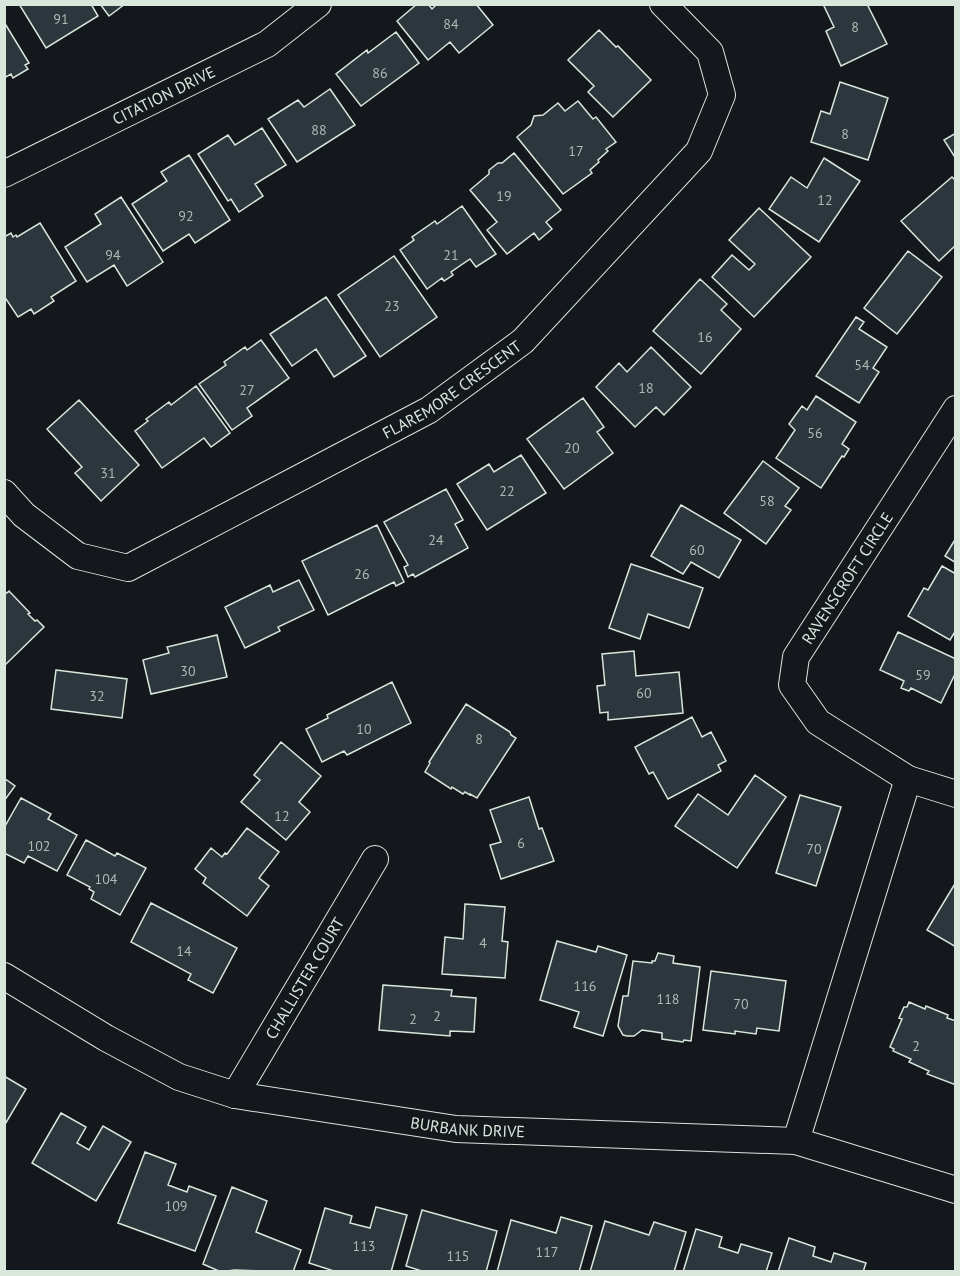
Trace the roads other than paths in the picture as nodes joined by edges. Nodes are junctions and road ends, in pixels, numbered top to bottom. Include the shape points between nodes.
1 (318, 4) edge
2 (663, 4) edge
3 (4, 174) edge
4 (956, 409) edge
5 (4, 493) edge
6 (908, 778) junction
7 (956, 794) edge
8 (375, 859) dead end
9 (4, 976) edge
10 (235, 1095) junction
11 (796, 1141) junction
12 (956, 1190) edge

1 - 3 street, CITATION DRIVE via 267,44
2 - 5 street, FLAREMORE CRESCENT via 710,52 722,95 699,151 513,348 429,410 128,568 78,556 24,515
4 - 6 street, RAVENSCROFT CIRCLE via 796,657 792,685 818,722
6 - 7 street, RAVENSCROFT CIRCLE
6 - 11 street
8 - 10 street, CHALLISTER COURT
9 - 10 street, BURBANK DRIVE via 179,1077
10 - 11 street, BURBANK DRIVE via 456,1129
11 - 12 street, BURBANK DRIVE

